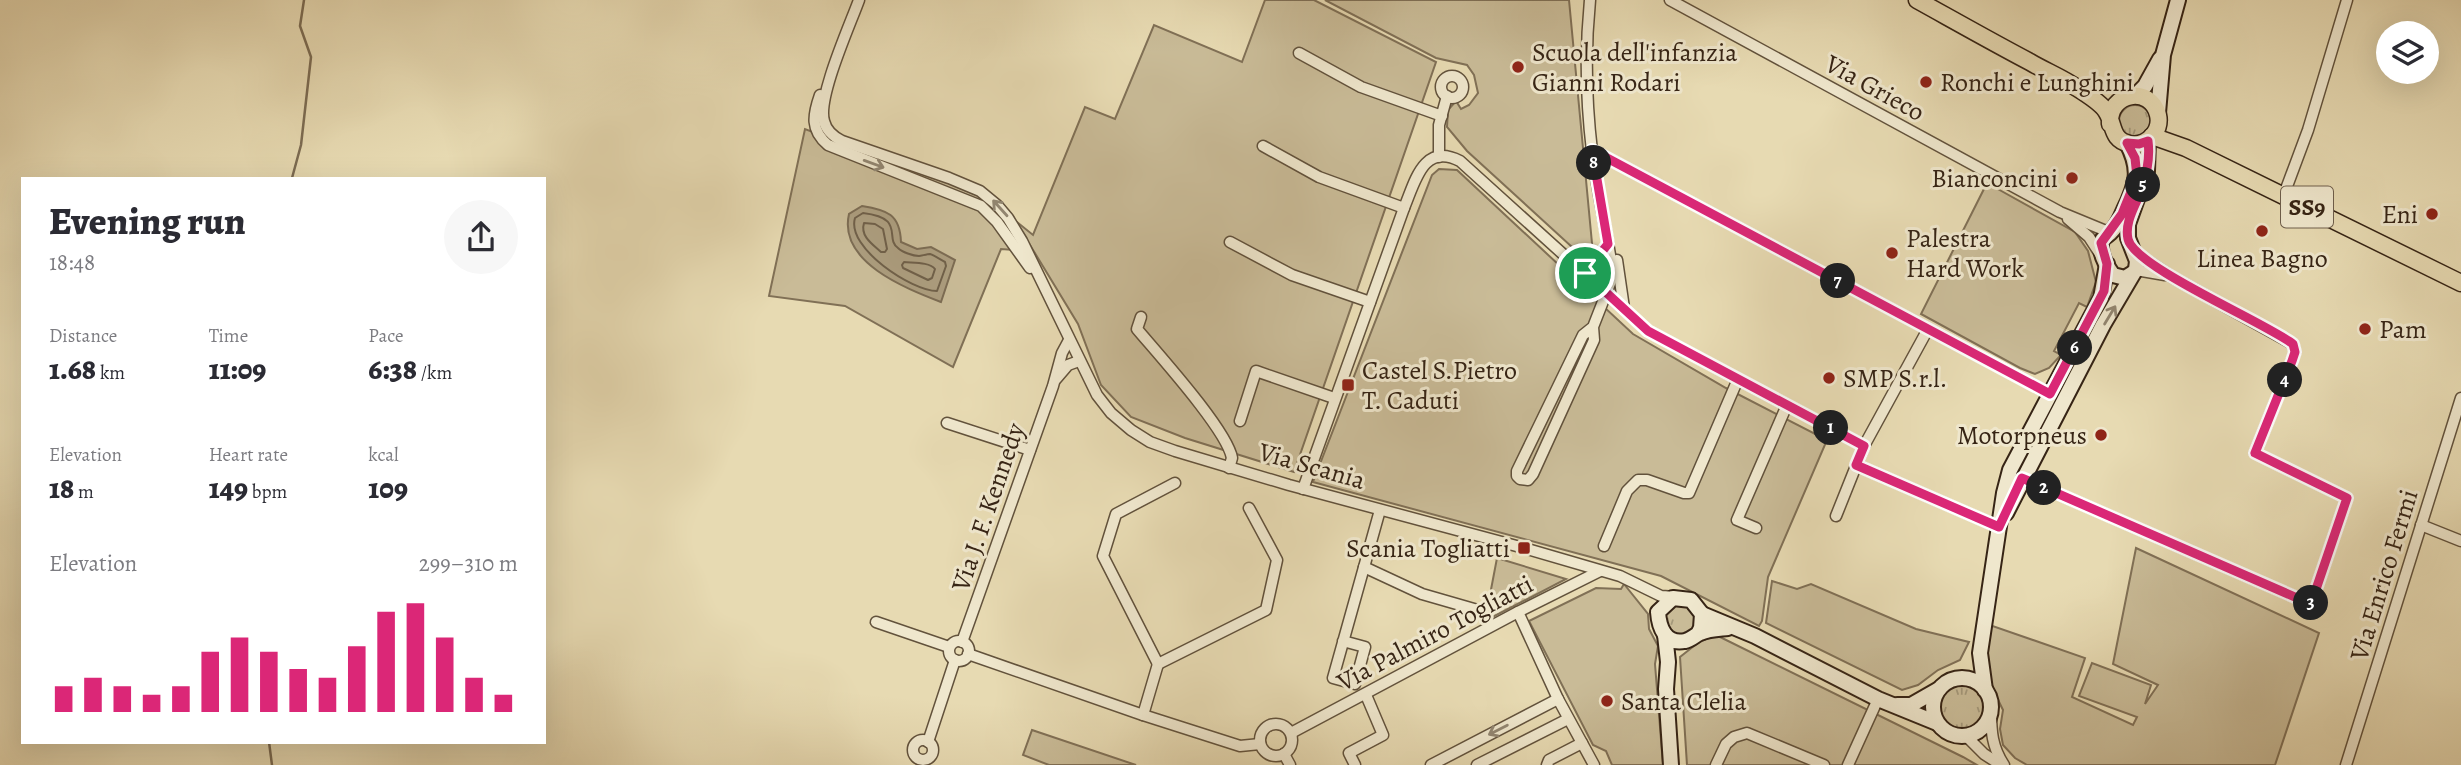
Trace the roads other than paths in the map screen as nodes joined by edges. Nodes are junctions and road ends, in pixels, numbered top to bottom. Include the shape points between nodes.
1 (859, 0) edge
2 (1590, 0) edge
3 (1670, 0) edge
4 (1917, 0) edge
5 (2178, 0) edge
6 (2347, 0) edge
7 (1299, 53) dead end
8 (2163, 55) junction
9 (2076, 87) junction
10 (1447, 96) dead end
11 (2127, 98) junction
12 (1442, 116) junction
13 (2162, 121) junction
14 (2110, 124) junction
15 (2150, 139) junction
16 (2127, 143) junction
17 (1263, 146) dead end
18 (1592, 150) junction
19 (1439, 157) junction
20 (2286, 189) junction
21 (1404, 208) junction
22 (2060, 212) junction
23 (2111, 233) junction
24 (1230, 242) dead end
25 (2129, 242) junction
26 (1608, 244) junction
27 (2106, 263) junction
28 (2134, 271) junction
29 (1585, 273) junction
30 (2172, 276) junction
31 (2461, 280) edge
32 (1607, 293) junction
33 (1370, 302) junction
34 (1623, 308) junction
35 (1141, 317) dead end
36 (1593, 327) junction
37 (1928, 329) junction
38 (1069, 340) junction
39 (1079, 361) junction
40 (1738, 379) junction
41 (1053, 386) junction
42 (1334, 398) junction
43 (2056, 398) junction
44 (2461, 398) edge
45 (1787, 405) junction
46 (1240, 421) dead end
47 (947, 423) dead end
48 (1864, 446) junction
49 (1030, 450) junction
50 (1856, 465) junction
51 (1229, 468) junction
52 (2022, 478) junction
53 (1175, 483) dead end
54 (1303, 489) junction
55 (1249, 508) dead end
56 (1380, 510) junction
57 (1836, 516) dead end
58 (2421, 525) junction
59 (1999, 527) junction
60 (1756, 528) dead end
61 (2461, 541) edge
62 (1604, 546) dead end
63 (1364, 567) junction
64 (1600, 571) junction
65 (1643, 589) junction
66 (1679, 597) junction
67 (1481, 611) dead end
68 (1518, 612) junction
69 (1658, 612) junction
70 (1702, 614) junction
71 (876, 622) dead end
72 (1733, 627) junction
73 (1983, 633) junction
74 (1665, 635) junction
75 (1692, 637) junction
76 (1343, 641) junction
77 (962, 642) junction
78 (950, 647) junction
79 (968, 654) junction
80 (955, 660) junction
81 (1668, 662) junction
82 (1158, 664) junction
83 (1958, 679) junction
84 (1940, 688) junction
85 (1985, 690) junction
86 (1366, 695) junction
87 (1558, 699) junction
88 (1885, 702) junction
89 (1990, 711) junction
90 (1143, 715) junction
91 (1569, 719) junction
92 (1937, 723) junction
93 (1291, 733) junction
94 (1966, 736) junction
95 (928, 741) dead end
96 (1582, 743) junction
97 (1261, 744) junction
98 (1284, 754) junction
99 (2000, 762) edge
100 (1290, 765) edge
101 (1355, 765) edge
102 (1431, 765) edge
103 (1477, 765) edge
104 (1547, 765) edge
105 (1594, 765) edge
106 (1671, 765) edge
107 (1716, 765) edge
108 (1824, 765) edge
109 (1848, 765) edge
110 (2346, 765) edge

1 - 38 street, Via Scania via 816,107 818,136 836,150 981,206 1045,289
2 - 18 street via 1587,60
3 - 22 street, Via Grieco
4 - 9 main road
5 - 8 main road
6 - 20 street
7 - 12 street via 1361,87
8 - 11 main road via 2145,86
8 - 13 main road
9 - 11 main road
9 - 14 main road via 2106,111
10 - 12 street
11 - 13 main road via 2149,101
11 - 14 main road via 2110,113
12 - 19 street
13 - 15 main road
13 - 20 main road, SS9
14 - 16 main road via 2115,136
15 - 16 main road
15 - 25 main road via 2147,171 2128,224
15 - 31 main road, SS9 via 2186,148
16 - 23 main road via 2137,177
17 - 21 street via 1319,177
18 - 26 street
18 - 37 street
19 - 21 street via 1424,163
19 - 29 street via 1460,161
20 - 31 main road, SS9
21 - 33 street
22 - 23 street
22 - 27 street via 2089,237
23 - 25 main road via 2120,233
23 - 27 main road via 2101,243
24 - 33 street via 1292,275
25 - 28 main road via 2137,261
25 - 30 street via 2142,257
26 - 29 street
26 - 32 street via 1612,267
26 - 34 street via 1617,258
27 - 28 main road via 2119,277
27 - 43 main road via 2104,291
28 - 30 street
43 -> 28 main road
29 - 32 street
30 - 52 street via 2293,344 2292,361 2255,453 2347,498 2311,604
32 - 34 street
32 - 36 street
33 - 42 street
34 - 40 street via 1648,331
35 - 51 street via 1137,329 1226,443 1232,458
36 - 36 street via 1583,335 1544,412 1517,471 1520,479 1528,480 1536,467 1594,340
37 - 43 street
37 - 48 street
38 - 39 street, Via Scania
38 - 41 street, Via J. F. Kennedy
39 - 41 street via 1061,371
39 - 51 street, Via Scania via 1097,395 1131,429 1150,442
40 - 45 street
40 - 62 street via 1689,493 1638,480 1628,491
41 - 49 street, Via J. F. Kennedy
42 - 46 street via 1256,371
42 - 54 street
43 - 52 main road
43 - 59 main road via 2010,470
44 - 58 street, Via Enrico Fermi
45 - 48 street
45 - 60 street via 1737,520
47 - 49 street
48 - 50 street
49 - 77 street, Via J. F. Kennedy
50 - 57 street
50 - 59 street
51 - 54 street, Via Scania
52 - 59 main road
53 - 82 street via 1116,514 1103,556
54 - 56 street, Via Scania
55 - 82 street via 1277,560 1266,610
56 - 63 street
56 - 64 street, Via Scania
58 - 61 street
58 - 110 street, Via Enrico Fermi
59 - 73 main road
63 - 67 street via 1422,594
63 - 76 street
64 - 65 street, Via Scania
64 - 68 street, Via Palmiro Togliatti
65 - 66 street, Via Scania
65 - 69 street
66 - 69 main road via 1667,601
66 - 70 main road, Via Scania via 1691,600
68 - 86 street, Via Palmiro Togliatti
68 - 87 street
69 - 74 main road
70 - 72 main road, Via Scania
70 - 75 main road via 1703,621
71 - 78 street
72 - 75 main road
72 - 88 main road, Via Scania
73 - 83 main road via 1974,659
73 - 85 main road, Via Scania via 1980,653
74 - 75 main road via 1671,639
74 - 81 main road
75 - 81 main road
76 - 76 street via 1333,678 1355,684 1365,647
77 - 78 street
77 - 79 street
78 - 80 street
79 - 80 street
79 - 90 street
80 - 95 street
81 - 106 main road
82 - 90 street
83 - 84 main road
83 - 85 main road via 1973,681
84 - 88 main road via 1911,705
84 - 92 main road via 1933,705
85 - 89 main road, Via Scania
86 - 93 street, Via Palmiro Togliatti
86 - 101 street via 1383,735 1349,753
87 - 91 street
87 -> 102 street
88 - 92 main road, Via Scania
88 - 109 street
89 - 94 main road via 1982,727
89 - 99 street, Via Scania
90 - 97 street via 1240,746
91 - 96 street
91 - 103 street
92 - 94 main road, Via Scania via 1950,734
93 - 97 street via 1282,725 1270,725 1262,731
93 - 98 street via 1292,742
94 - 99 street, Via Scania
96 - 104 street
96 - 105 street
97 - 98 street via 1271,755
98 - 100 street
107 - 108 street via 1726,744 1747,733

